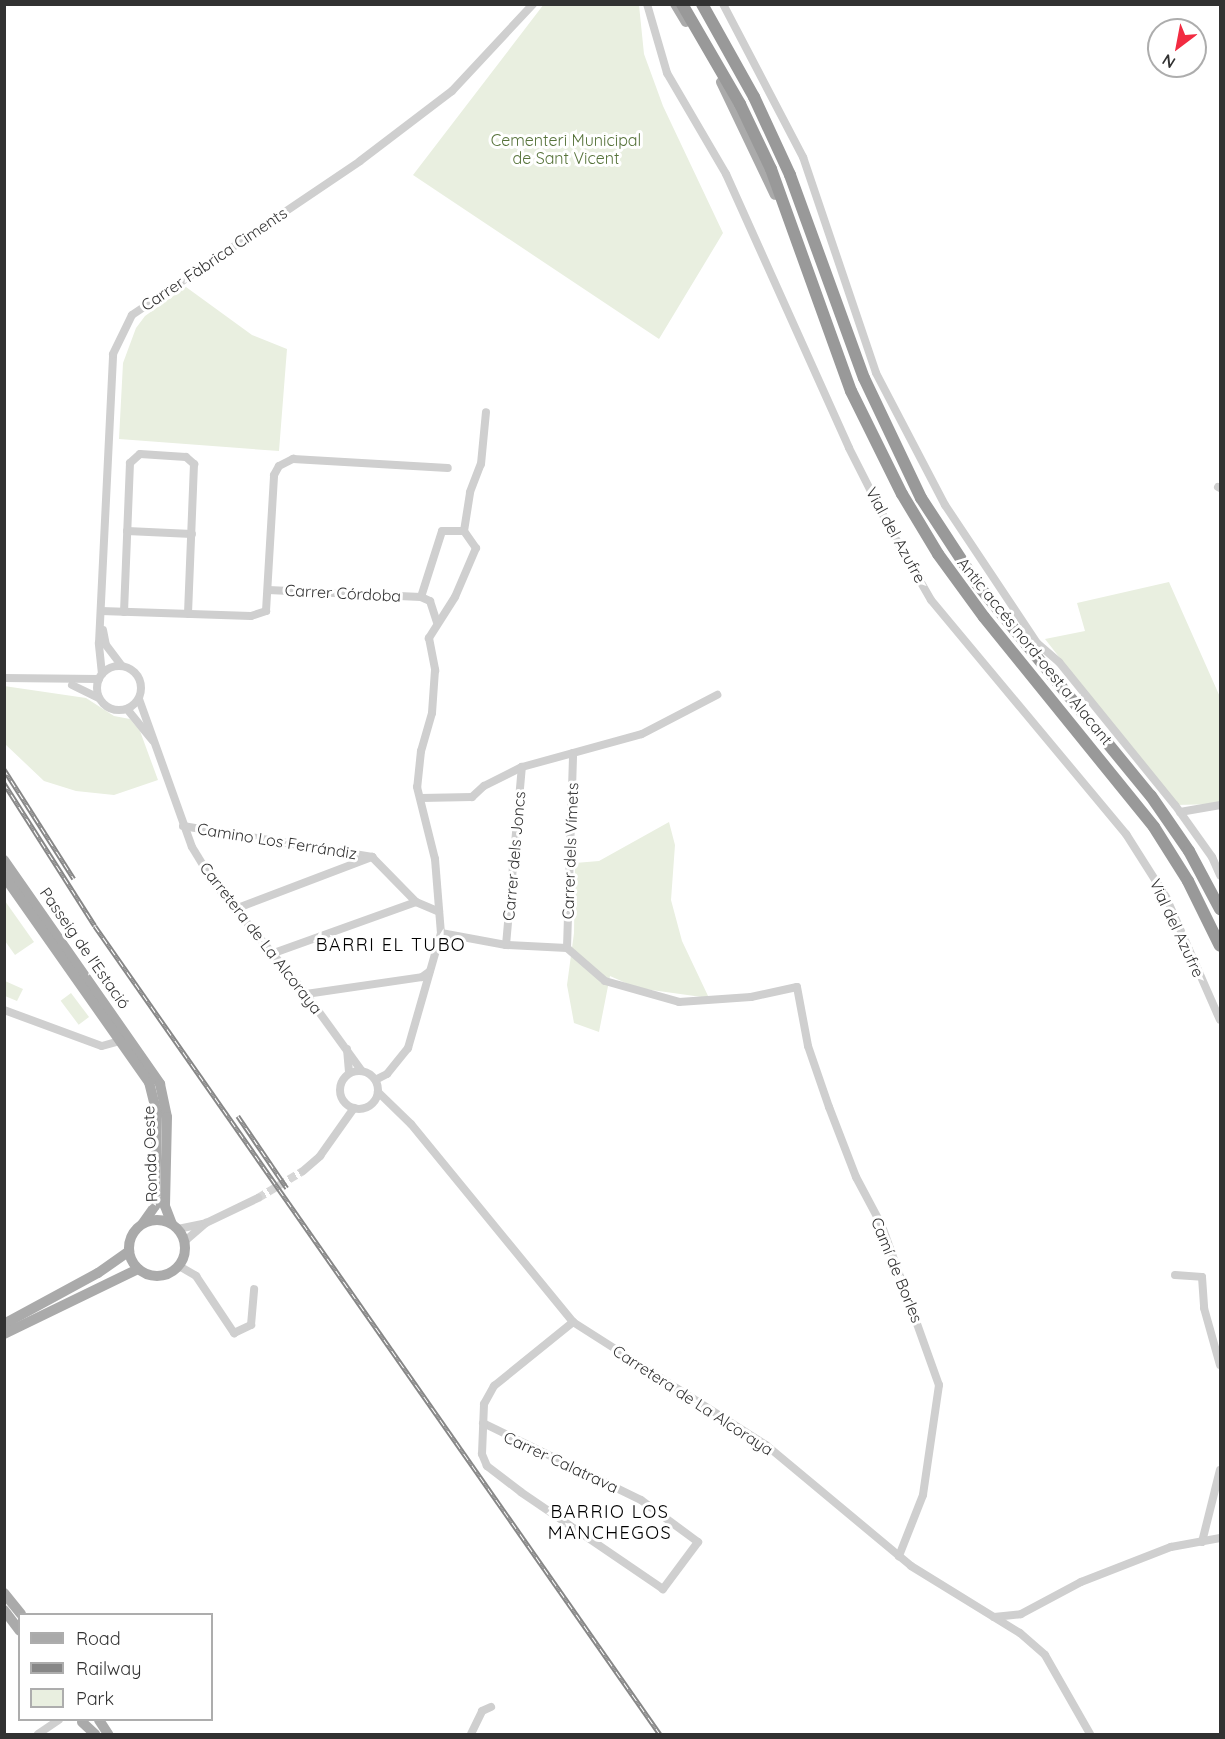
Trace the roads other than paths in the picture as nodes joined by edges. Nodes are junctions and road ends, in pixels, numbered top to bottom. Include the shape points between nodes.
1 (533, 4) edge
2 (647, 4) edge
3 (675, 4) edge
4 (682, 4) edge
5 (702, 4) edge
6 (723, 4) edge
7 (829, 328) junction
8 (486, 412) dead end
9 (448, 468) dead end
10 (128, 531) junction
11 (464, 531) junction
12 (192, 534) junction
13 (268, 590) junction
14 (421, 597) junction
15 (101, 611) junction
16 (124, 612) junction
17 (188, 614) junction
18 (101, 621) junction
19 (437, 623) junction
20 (121, 665) junction
21 (100, 676) junction
22 (4, 678) edge
23 (48, 681) junction
24 (717, 695) dead end
25 (99, 698) junction
26 (139, 699) junction
27 (127, 709) junction
28 (573, 753) junction
29 (161, 754) junction
30 (522, 767) junction
31 (421, 798) junction
32 (1221, 805) edge
33 (1180, 812) junction
34 (183, 826) junction
35 (372, 857) junction
36 (4, 860) edge
37 (1221, 875) edge
38 (4, 876) edge
39 (419, 904) junction
40 (235, 909) junction
41 (1221, 909) edge
42 (439, 912) junction
43 (441, 933) junction
44 (506, 945) junction
45 (1221, 946) edge
46 (567, 948) junction
47 (271, 954) junction
48 (429, 971) junction
49 (306, 994) junction
50 (4, 1010) edge
51 (1221, 1020) edge
52 (119, 1041) junction
53 (347, 1049) junction
54 (140, 1053) joint
55 (361, 1070) junction
56 (349, 1072) junction
57 (375, 1080) junction
58 (378, 1092) junction
59 (345, 1103) junction
60 (372, 1105) junction
61 (354, 1108) junction
62 (397, 1112) junction
63 (342, 1120) junction
64 (303, 1171) tunnel mouth
65 (258, 1198) tunnel mouth
66 (143, 1223) junction
67 (206, 1223) junction
68 (175, 1227) junction
69 (185, 1241) junction
70 (129, 1251) junction
71 (179, 1266) junction
72 (138, 1269) junction
73 (1175, 1275) dead end
74 (254, 1289) dead end
75 (573, 1322) junction
76 (4, 1323) edge
77 (4, 1334) edge
78 (1221, 1365) edge
79 (483, 1423) junction
80 (1221, 1470) edge
81 (1221, 1538) edge
82 (1202, 1542) junction
83 (899, 1556) junction
84 (4, 1593) edge
85 (4, 1610) edge
86 (20, 1613) edge
87 (993, 1617) junction
88 (18, 1628) edge
89 (491, 1707) dead end
90 (56, 1721) edge
91 (82, 1721) edge
92 (100, 1721) edge
93 (38, 1734) edge
94 (96, 1734) edge
95 (108, 1734) edge
96 (471, 1734) edge
97 (1090, 1734) edge

1 - 15 street, Carrer Fàbrica Ciments via 452,91 360,161 132,315 113,354
2 - 51 street, Vial del Azufre via 667,73 726,174 849,448 889,527 931,600 1126,834 1166,897
3 - 7 main road via 753,146 817,312
4 - 7 highway, Antic accés nord-oest a Alacant via 735,96 766,160
5 - 41 highway, Antic accés nord-oest a Alacant via 754,97 790,175 864,378 921,498 978,585 1151,796 1189,851
6 - 33 street via 803,157 876,373 945,505 1037,643 1059,662
7 - 45 highway, Antic accés nord-oest a Alacant via 868,429 938,554 996,633 1137,803 1174,857
8 - 11 street via 481,464 470,492
9 - 13 street via 293,459 279,466 274,475
10 - 12 street
10 - 12 street via 130,463 140,454 192,459
10 - 16 street
11 - 14 street, Carrer Córdoba via 442,531
11 - 19 street via 476,548 455,597
12 - 17 street
13 - 14 street, Carrer Córdoba
13 - 17 street via 266,611 251,616
14 - 19 street via 430,601
15 - 16 street
15 - 18 street, Carrer Fàbrica Ciments
16 - 17 street
18 - 20 street, Carrer Fàbrica Ciments via 106,645
18 - 21 street, Carrer Fàbrica Ciments
19 - 31 street via 429,638 435,670 432,713 421,752 417,787
20 - 21 street
20 - 26 street via 139,677
21 - 23 street
21 - 25 street
22 - 23 street
23 - 25 street via 82,687
24 - 28 street via 642,734
25 - 27 street via 108,707
26 - 27 street
26 - 29 street, Carretera de La Alcoraya
27 - 29 street, Carretera de La Alcoraya
28 - 30 street
28 - 46 street, Carrer dels Vímets
29 - 34 street, Carretera de La Alcoraya
30 - 31 street via 490,782 472,797
30 - 44 street, Carrer dels Joncs
31 - 42 street via 428,817
32 - 33 street
33 - 37 street
34 - 35 street, Camino Los Ferrándiz
34 - 40 street, Carretera de La Alcoraya via 214,883
35 - 39 street, Camino Los Ferrándiz
35 - 40 street
36 - 54 main road, Passeig de l'Estació
38 - 52 main road, Passeig de l'Estació
39 - 42 street
39 - 47 street
40 - 47 street, Carretera de La Alcoraya
42 - 43 street
43 - 44 street
43 - 48 street
44 - 46 street
46 - 83 street, Camí de Borles via 605,981 679,1002 751,997 797,987 808,1046 829,1107 856,1177 882,1226 939,1385 923,1495
47 - 49 street, Carretera de La Alcoraya
48 - 49 street via 422,977
48 - 57 street via 408,1048 387,1074
49 - 53 street, Carretera de La Alcoraya
50 - 52 street via 102,1046
52 - 66 main road, Ronda Oeste via 150,1082 157,1115 155,1206
53 - 55 street, Carretera de La Alcoraya
53 - 56 street
54 - 68 main road, Ronda Oeste via 160,1084 167,1116 165,1206
55 - 56 street
55 - 57 street
56 - 59 street via 340,1089
57 - 58 street
58 - 60 street
58 - 62 street, Carretera de La Alcoraya
59 - 61 street
59 - 63 street
60 - 61 street
60 - 62 street, Carretera de La Alcoraya
61 - 63 street
62 - 75 street, Carretera de La Alcoraya via 411,1124
63 - 64 street via 320,1156
65 - 67 street
66 - 68 main road, Ronda Oeste via 160,1220
66 - 70 main road, Ronda Oeste via 134,1232
67 - 68 street
67 - 69 street
68 - 69 main road, Ronda Oeste
69 - 71 main road
70 - 72 main road
70 - 76 main road, Ronda Oeste via 98,1273
71 - 72 main road via 158,1276
71 - 74 street via 195,1276 234,1333 251,1325
72 - 77 main road
73 - 78 street via 1202,1277 1204,1308
75 - 79 street via 494,1386 484,1404
75 - 83 street, Carretera de La Alcoraya via 766,1445
79 - 79 street, Carrer Calatrava via 641,1500 698,1542 663,1589 487,1466 482,1454
80 - 82 street
81 - 82 street
82 - 87 street via 1171,1547 1117,1566 1021,1614
83 - 87 street, Carretera de La Alcoraya
84 - 86 main road
85 - 88 main road
87 - 97 street, Carretera de La Alcoraya via 1020,1633 1045,1655
89 - 96 street via 482,1711
90 - 93 street
91 - 94 main road
92 - 95 main road

